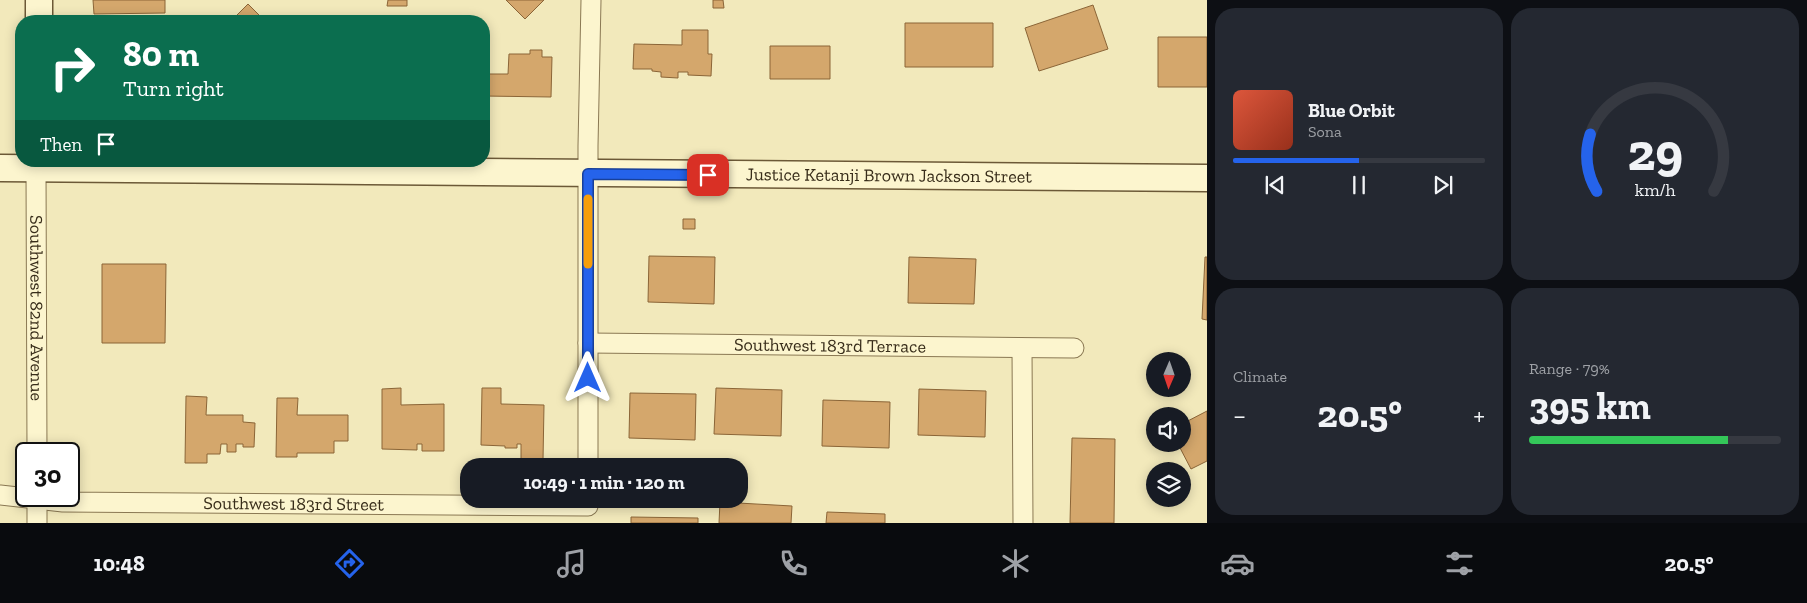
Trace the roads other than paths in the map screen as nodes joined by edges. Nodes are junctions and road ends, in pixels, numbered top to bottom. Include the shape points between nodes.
1 (39, 0) edge
2 (591, 0) edge
3 (39, 15) edge
4 (15, 166) edge
5 (36, 167) edge
6 (202, 167) edge
7 (0, 168) edge
8 (588, 174) junction
9 (1207, 178) edge
10 (588, 343) junction
11 (1022, 348) junction
12 (1074, 348) dead end
13 (37, 442) edge
14 (588, 458) edge
15 (0, 495) edge
16 (15, 496) edge
17 (80, 502) edge
18 (37, 507) edge
19 (588, 509) edge
20 (37, 523) edge
21 (1023, 523) edge

1 - 3 main road
2 - 8 street
4 - 7 main road, Justice Ketanji Brown Jackson Street
5 - 13 street, Southwest 82nd Avenue
6 - 8 main road, Justice Ketanji Brown Jackson Street
8 - 9 main road, Justice Ketanji Brown Jackson Street
8 - 10 street
10 - 11 street, Southwest 183rd Terrace
10 - 14 street
11 - 12 street, Southwest 183rd Terrace
11 - 21 street
15 - 16 street, Southwest 183rd Street
17 - 19 street, Southwest 183rd Street
18 - 20 street

